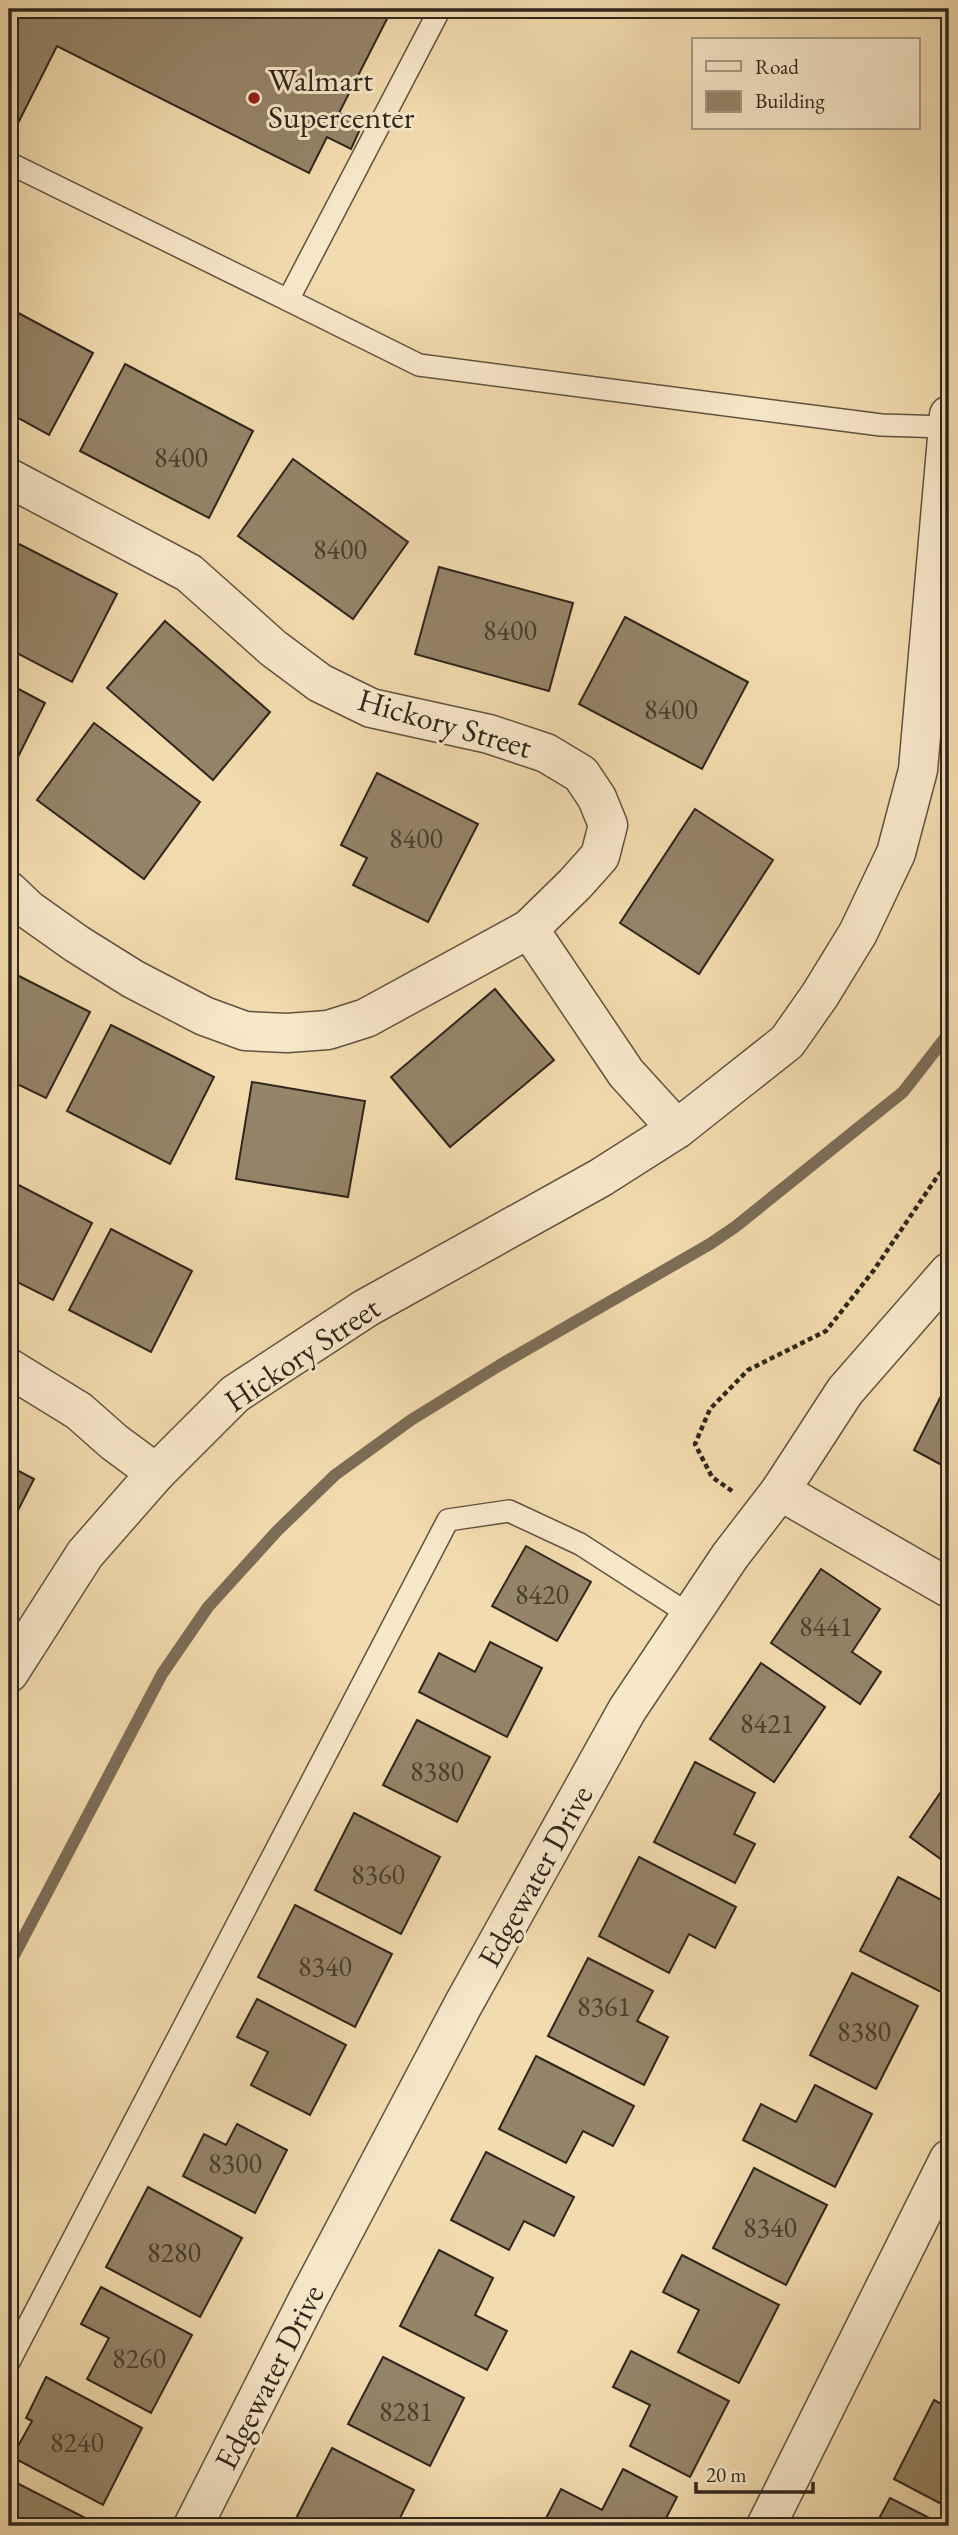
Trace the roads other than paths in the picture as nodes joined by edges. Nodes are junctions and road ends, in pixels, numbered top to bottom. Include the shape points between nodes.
1 (440, 9) edge
2 (9, 163) edge
3 (288, 300) junction
4 (948, 421) edge
5 (9, 478) edge
6 (939, 673) edge
7 (9, 891) edge
8 (529, 929) junction
9 (677, 1129) junction
10 (949, 1272) edge
11 (9, 1368) edge
12 (156, 1473) junction
13 (780, 1491) junction
14 (949, 1588) edge
15 (690, 1615) junction
16 (9, 1673) edge
17 (949, 2159) edge
18 (9, 2362) edge
19 (193, 2526) edge
20 (766, 2526) edge

1 - 3 lane
2 - 3 lane
3 - 4 lane via 419,365 881,425
4 - 6 street, Hickory Street
5 - 8 street, Hickory Street via 189,573 320,683 371,708 489,734 546,752 581,774 608,825 600,856
6 - 9 street, Hickory Street via 897,853 858,933 787,1042
7 - 8 street, Hickory Street via 58,931 133,979 244,1031 328,1030 366,1018
8 - 9 street via 626,1073
9 - 12 street, Hickory Street via 600,1178 366,1308 235,1394
10 - 13 street, Edgewater Drive via 845,1391
11 - 12 street via 79,1411
12 - 16 street, Hickory Street via 85,1554
13 - 14 street
13 - 15 street, Edgewater Drive
15 - 18 lane via 580,1544 509,1511 448,1520
15 - 19 street, Edgewater Drive via 627,1710 463,2004
17 - 20 street

